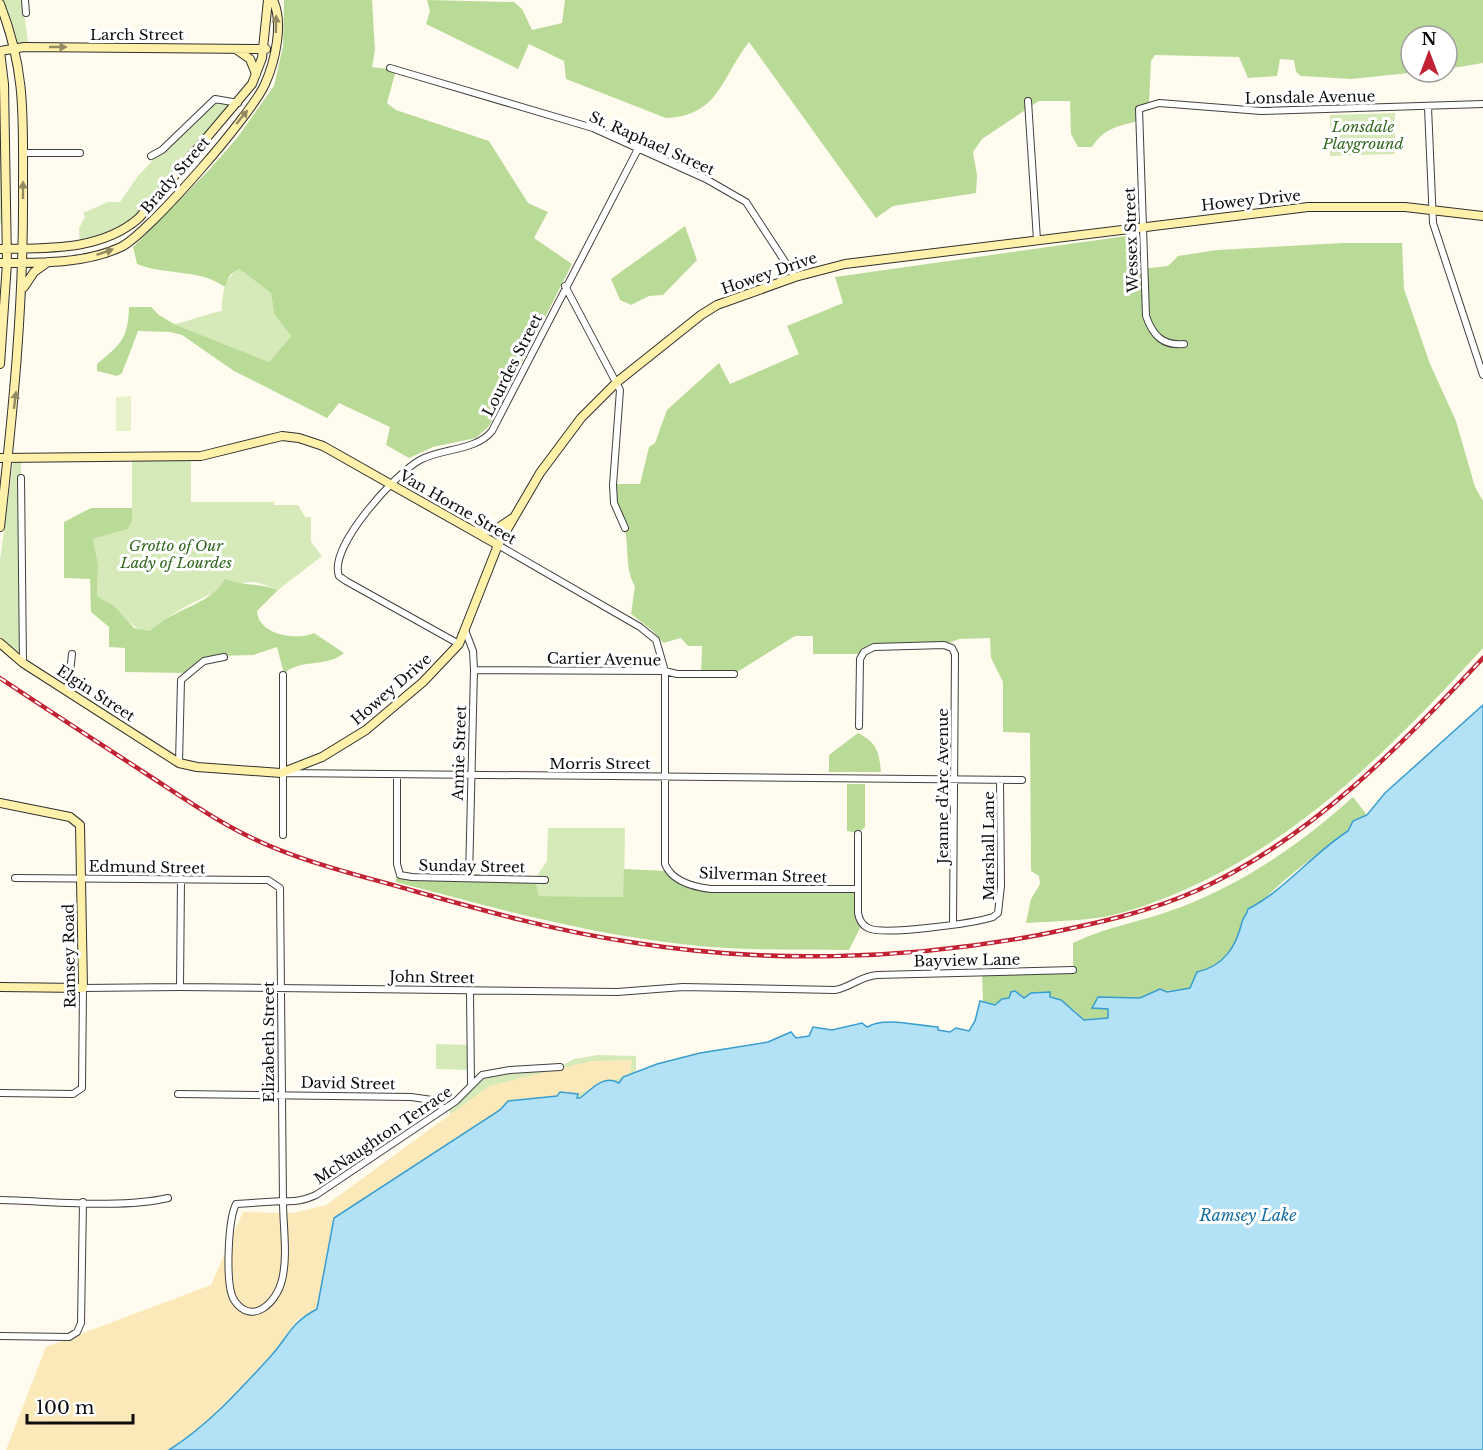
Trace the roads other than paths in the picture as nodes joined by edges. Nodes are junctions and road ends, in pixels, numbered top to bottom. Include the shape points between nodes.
1 (26, 0) edge
2 (268, 0) edge
3 (273, 0) edge
4 (0, 4) edge
5 (26, 13) dead end
6 (235, 48) junction
7 (275, 48) junction
8 (16, 49) junction
9 (263, 49) junction
10 (0, 51) edge
11 (390, 68) dead end
12 (256, 74) junction
13 (1028, 101) dead end
14 (238, 103) junction
15 (1483, 104) edge
16 (1428, 107) junction
17 (1139, 109) joint
18 (639, 147) junction
19 (23, 153) junction
20 (80, 153) dead end
21 (151, 156) dead end
22 (1430, 209) junction
23 (5, 213) junction
24 (1483, 216) edge
25 (1141, 226) junction
26 (0, 227) edge
27 (1037, 240) junction
28 (24, 248) junction
29 (3, 249) edge
30 (48, 262) junction
31 (3, 263) edge
32 (23, 263) junction
33 (795, 277) junction
34 (565, 286) junction
35 (22, 290) junction
36 (1184, 344) dead end
37 (0, 364) edge
38 (1483, 375) edge
39 (617, 382) junction
40 (4, 458) edge
41 (21, 478) dead end
42 (390, 484) junction
43 (518, 513) junction
44 (0, 527) edge
45 (625, 528) dead end
46 (474, 530) junction
47 (498, 545) junction
48 (465, 630) junction
49 (0, 643) edge
50 (459, 644) junction
51 (72, 654) dead end
52 (224, 657) dead end
53 (22, 663) junction
54 (474, 670) junction
55 (665, 671) junction
56 (734, 674) dead end
57 (283, 675) dead end
58 (66, 689) junction
59 (859, 726) dead end
60 (179, 763) junction
61 (281, 773) junction
62 (397, 775) junction
63 (470, 776) junction
64 (665, 777) junction
65 (954, 780) junction
66 (1000, 780) junction
67 (1022, 780) dead end
68 (0, 803) edge
69 (858, 834) dead end
70 (283, 835) dead end
71 (670, 873) joint
72 (15, 878) dead end
73 (82, 878) junction
74 (469, 878) junction
75 (180, 879) junction
76 (544, 880) dead end
77 (276, 885) joint
78 (858, 889) junction
79 (953, 924) junction
80 (1073, 970) dead end
81 (861, 978) joint
82 (0, 987) edge
83 (180, 987) junction
84 (280, 987) junction
85 (83, 988) junction
86 (470, 991) junction
87 (560, 1067) dead end
88 (471, 1084) junction
89 (0, 1093) edge
90 (178, 1094) dead end
91 (280, 1095) junction
92 (443, 1108) junction
93 (168, 1198) dead end
94 (0, 1200) edge
95 (283, 1201) junction
96 (83, 1202) junction
97 (0, 1336) edge

1 - 5 street
2 - 9 main road, Brady Street
7 -> 3 main road, Brady Street
4 - 8 main road
8 -> 6 main road, Larch Street
6 - 9 main road, Larch Street
6 - 12 main road via 250,59
7 - 9 main road, Larch Street
30 -> 7 main road, Brady Street via 97,255 121,247 142,233 257,98 265,85
8 - 10 main road, Larch Street
8 - 19 main road via 21,75
9 - 12 main road, Brady Street
10 - 23 main road
11 - 18 street, St. Raphael Street via 593,128
12 - 14 main road, Brady Street
13 - 27 street
14 - 21 street via 215,99
14 - 28 main road, Brady Street via 127,229 95,242
15 - 16 street, Lonsdale Avenue
16 - 17 street, Lonsdale Avenue via 1261,111 1159,103
16 - 22 street
17 - 25 street, Wessex Street
18 - 33 street, St. Raphael Street via 741,198
18 - 34 street, Lourdes Street
19 - 20 street
28 -> 19 main road
22 - 24 main road, Howey Drive
22 - 25 main road, Howey Drive via 1317,206
22 - 38 street
23 - 26 main road
23 - 29 main road
25 - 27 main road, Howey Drive
25 - 36 street, Wessex Street via 1146,316 1150,327 1163,342
27 - 33 main road, Howey Drive via 845,264
28 - 29 main road, Brady Street
28 - 32 main road
29 - 31 main road
30 - 32 main road, Brady Street
30 - 35 main road via 34,272
31 - 32 main road, Brady Street
31 - 37 main road
32 - 35 main road
33 - 39 main road, Howey Drive via 713,308
34 - 39 street
34 - 42 street, Lourdes Street via 489,435 421,459
40 -> 35 main road via 16,382
39 - 43 main road, Howey Drive via 567,435
39 - 45 street via 621,396 613,494
40 - 42 main road, Van Horne Street via 201,456 282,436 323,446
40 - 44 main road
41 - 53 street
42 - 46 main road, Van Horne Street
42 - 50 street, Lourdes Street via 353,531 336,569 339,576
43 - 46 main road via 495,530
43 - 47 main road, Howey Drive
46 - 47 main road, Van Horne Street
47 - 48 main road, Howey Drive
47 - 55 street, Van Horne Street via 649,633 660,650
48 - 50 main road, Howey Drive
48 - 54 street, Annie Street via 473,651
49 - 53 main road, Elgin Street
50 - 61 main road, Howey Drive via 423,682 366,730 322,758
51 - 58 street
52 - 60 street via 204,661 180,680
53 - 58 main road, Elgin Street
54 - 55 street, Cartier Avenue
54 - 63 street, Annie Street
55 - 56 street, Cartier Avenue via 677,675
55 - 64 street, Van Horne Street
57 - 61 street
58 - 60 main road, Elgin Street
59 - 65 street, Jeanne d'Arc Avenue via 860,659 864,652 886,647 952,648
60 - 61 main road, Morris Street
61 - 62 street, Morris Street
61 - 70 street
62 - 63 street, Morris Street
62 - 74 street, Sunday Street via 400,874
63 - 64 street, Morris Street
63 - 74 street, Annie Street
64 - 65 street, Morris Street
64 - 71 street, Van Horne Street via 665,864
65 - 66 street, Morris Street
65 - 79 street, Jeanne d'Arc Avenue
66 - 67 street, Morris Street
66 - 79 street, Marshall Lane via 998,913 984,920
68 - 73 main road, Ramsey Road via 77,821 82,831
69 - 78 street
71 - 78 street, Silverman Street via 691,885 711,889
72 - 73 street, Edmund Street
73 - 75 street, Edmund Street
73 - 85 main road, Ramsey Road
74 - 76 street, Sunday Street
75 - 77 street, Edmund Street via 268,880
75 - 83 street
77 - 84 street, Elizabeth Street via 281,892
78 - 79 street via 858,913 868,928
80 - 81 street, Bayview Lane via 935,972
81 - 86 street, John Street via 835,990 683,987 617,992
82 - 85 main road, John Street
83 - 84 street, John Street
83 - 85 street, John Street
84 - 86 street, John Street
84 - 91 street, Elizabeth Street
85 - 89 street, Ramsey Road via 83,1083 79,1092
86 - 88 street
87 - 88 street, McNaughton Terrace via 490,1073
88 - 92 street, McNaughton Terrace via 466,1093
90 - 91 street, David Street
91 - 92 street, David Street via 422,1097
91 - 95 street, Elizabeth Street
92 - 95 street, McNaughton Terrace via 316,1195 303,1201
93 - 96 street
94 - 96 street
95 - 95 street, Elizabeth Street via 240,1202 234,1209 228,1284 235,1301 249,1310 265,1309 276,1299 283,1279
96 - 97 street via 81,1323 77,1332 69,1337

